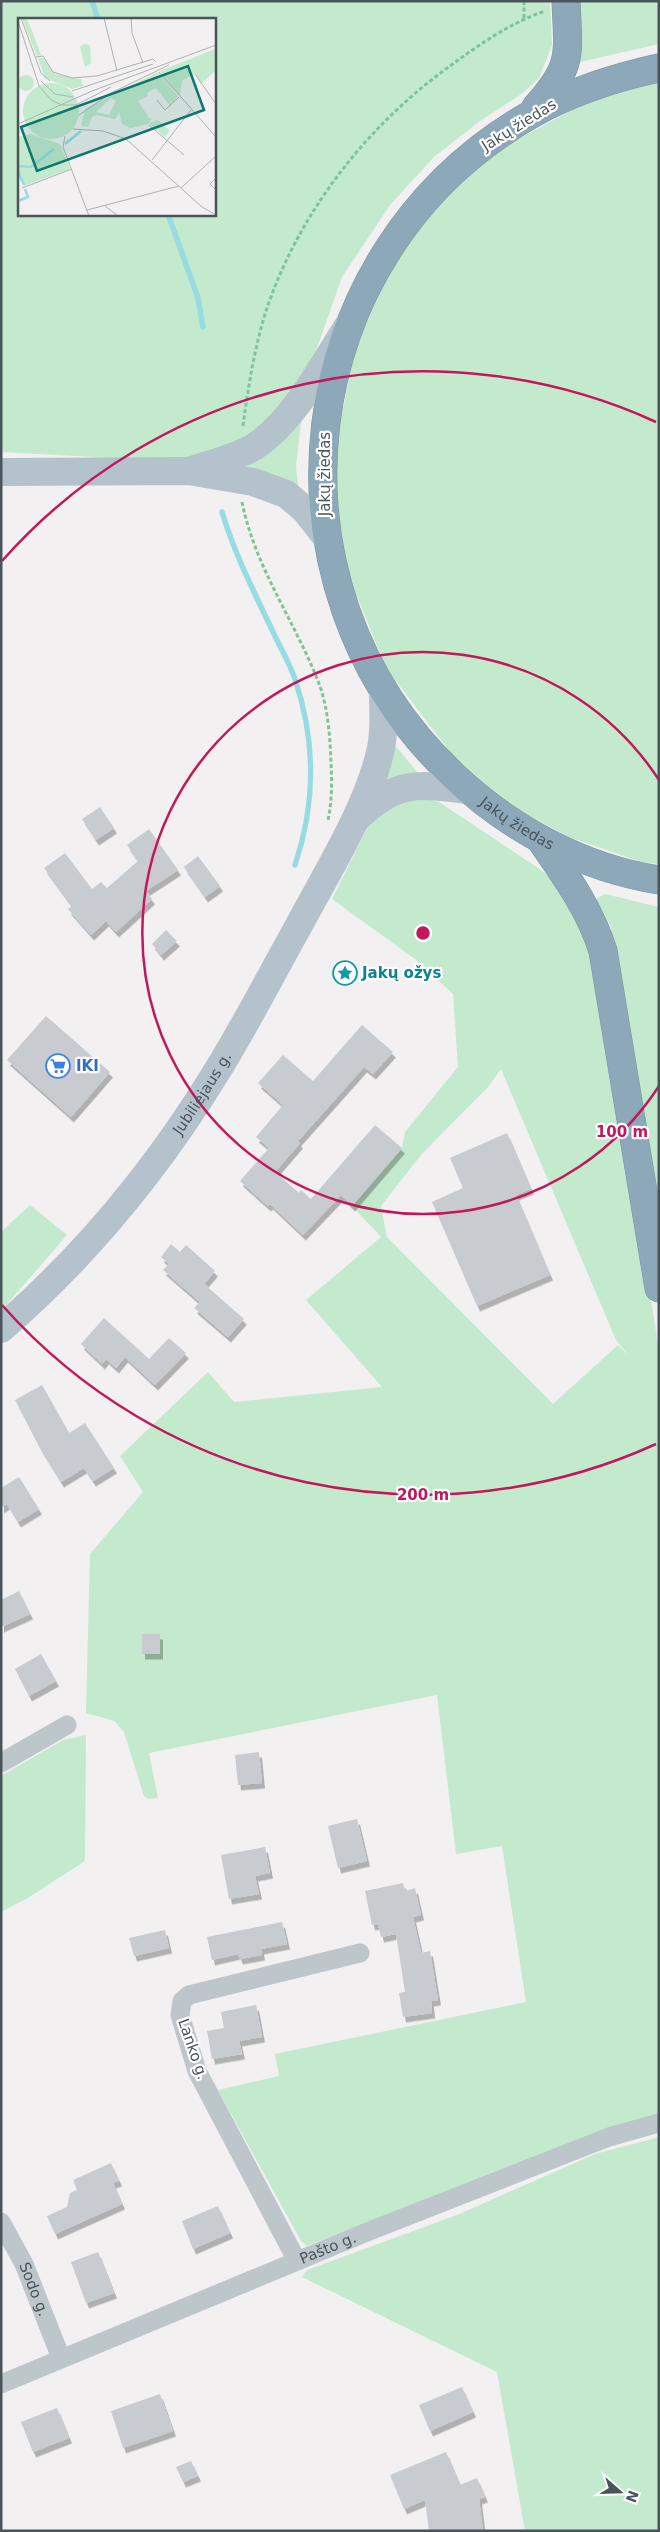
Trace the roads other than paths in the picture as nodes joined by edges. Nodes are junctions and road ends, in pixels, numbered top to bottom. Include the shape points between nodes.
1 (566, 1) edge
2 (659, 68) edge
3 (530, 115) junction
4 (350, 323) junction
5 (189, 471) junction
6 (1, 472) edge
7 (326, 537) junction
8 (383, 691) junction
9 (468, 790) junction
10 (353, 822) junction
11 (540, 839) junction
12 (659, 880) edge
13 (659, 1288) edge
14 (1, 1329) edge
15 (67, 1725) dead end
16 (1, 1763) edge
17 (360, 1953) dead end
18 (659, 2123) edge
19 (1, 2222) edge
20 (297, 2261) junction
21 (61, 2358) junction
22 (1, 2384) edge

1 - 3 highway via 566,62 556,85
2 - 3 highway, Jakų žiedas via 595,85
3 - 4 highway, Jakų žiedas via 481,147 418,208 394,239 372,276
4 - 5 main road via 283,422 269,436 252,448
4 - 7 highway, Jakų žiedas via 330,393 324,430 322,498
5 - 6 main road
5 - 7 main road via 267,486 286,494 305,510
7 - 8 highway, Jakų žiedas via 334,577 348,619
8 - 9 highway, Jakų žiedas via 405,724
8 - 10 main road, Jubiliejaus g. via 381,747
9 - 10 main road via 408,786 386,794
9 - 11 highway, Jakų žiedas
10 - 14 main road, Jubiliejaus g. via 254,1007 173,1137 104,1226 26,1308
11 - 12 highway, Jakų žiedas via 582,858
11 - 13 highway via 596,926 603,951
15 - 16 street
17 - 20 street, Lanko g. via 189,1995 182,2001 180,2015 197,2071
18 - 20 street, Pašto g. via 608,2137
19 - 21 street, Sodo g. via 24,2264
20 - 21 street, Pašto g.
21 - 22 street, Pašto g.

